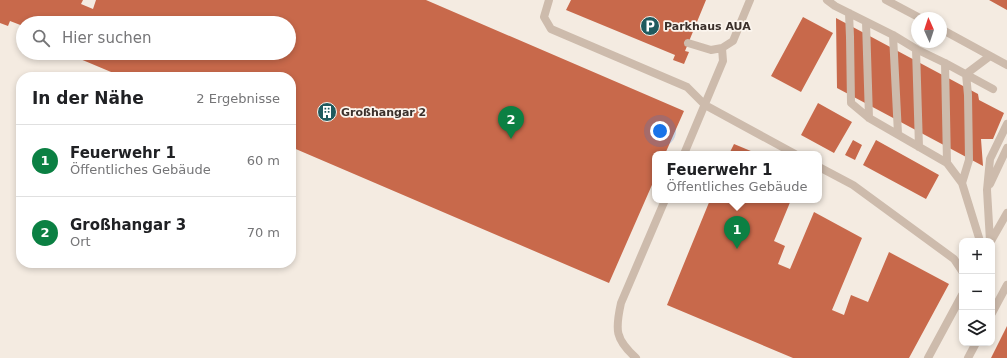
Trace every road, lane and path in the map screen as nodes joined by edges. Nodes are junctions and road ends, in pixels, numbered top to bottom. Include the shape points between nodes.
1 (549, 0) edge
2 (750, 0) edge
3 (828, 0) edge
4 (886, 0) edge
5 (848, 13) junction
6 (911, 13) edge
7 (866, 22) junction
8 (947, 32) edge
9 (893, 35) junction
10 (688, 43) dead end
11 (722, 48) junction
12 (916, 49) junction
13 (990, 56) junction
14 (945, 63) junction
15 (1007, 65) edge
16 (966, 74) junction
17 (993, 89) dead end
18 (705, 105) junction
19 (869, 118) junction
20 (1007, 124) edge
21 (898, 134) junction
22 (919, 146) junction
23 (1007, 148) edge
24 (685, 151) edge
25 (789, 151) edge
26 (946, 163) junction
27 (822, 169) edge
28 (962, 183) junction
29 (987, 190) junction
30 (664, 203) edge
31 (1007, 213) edge
32 (979, 238) edge
33 (990, 238) edge
34 (992, 238) edge
35 (959, 266) edge
36 (1007, 285) edge
37 (959, 301) edge
38 (994, 310) edge
39 (974, 346) edge
40 (636, 358) edge
41 (928, 358) edge
42 (968, 358) edge

1 - 18 lane via 544,17 551,29 687,87
2 - 11 lane via 733,40
3 - 5 lane
4 - 6 lane
5 - 7 lane
5 - 19 lane via 851,103
7 - 9 lane
7 - 19 lane
8 - 13 lane
9 - 12 lane
9 - 21 lane
10 - 11 lane via 711,50
11 - 18 lane via 723,61
12 - 14 lane
12 - 22 lane
13 - 15 lane
13 - 16 lane
14 - 16 lane
14 - 26 lane
16 - 17 lane
16 - 28 lane via 969,160
18 - 24 lane
18 - 25 lane
19 - 21 lane
20 - 29 lane via 990,159
21 - 22 lane
22 - 26 lane
23 - 29 lane
26 - 28 lane
27 - 35 lane via 853,185 954,259
28 - 32 lane
29 - 33 lane
30 - 40 lane via 621,303 617,320 618,335 625,348
31 - 34 lane
36 - 38 lane
37 - 41 lane
39 - 42 lane

